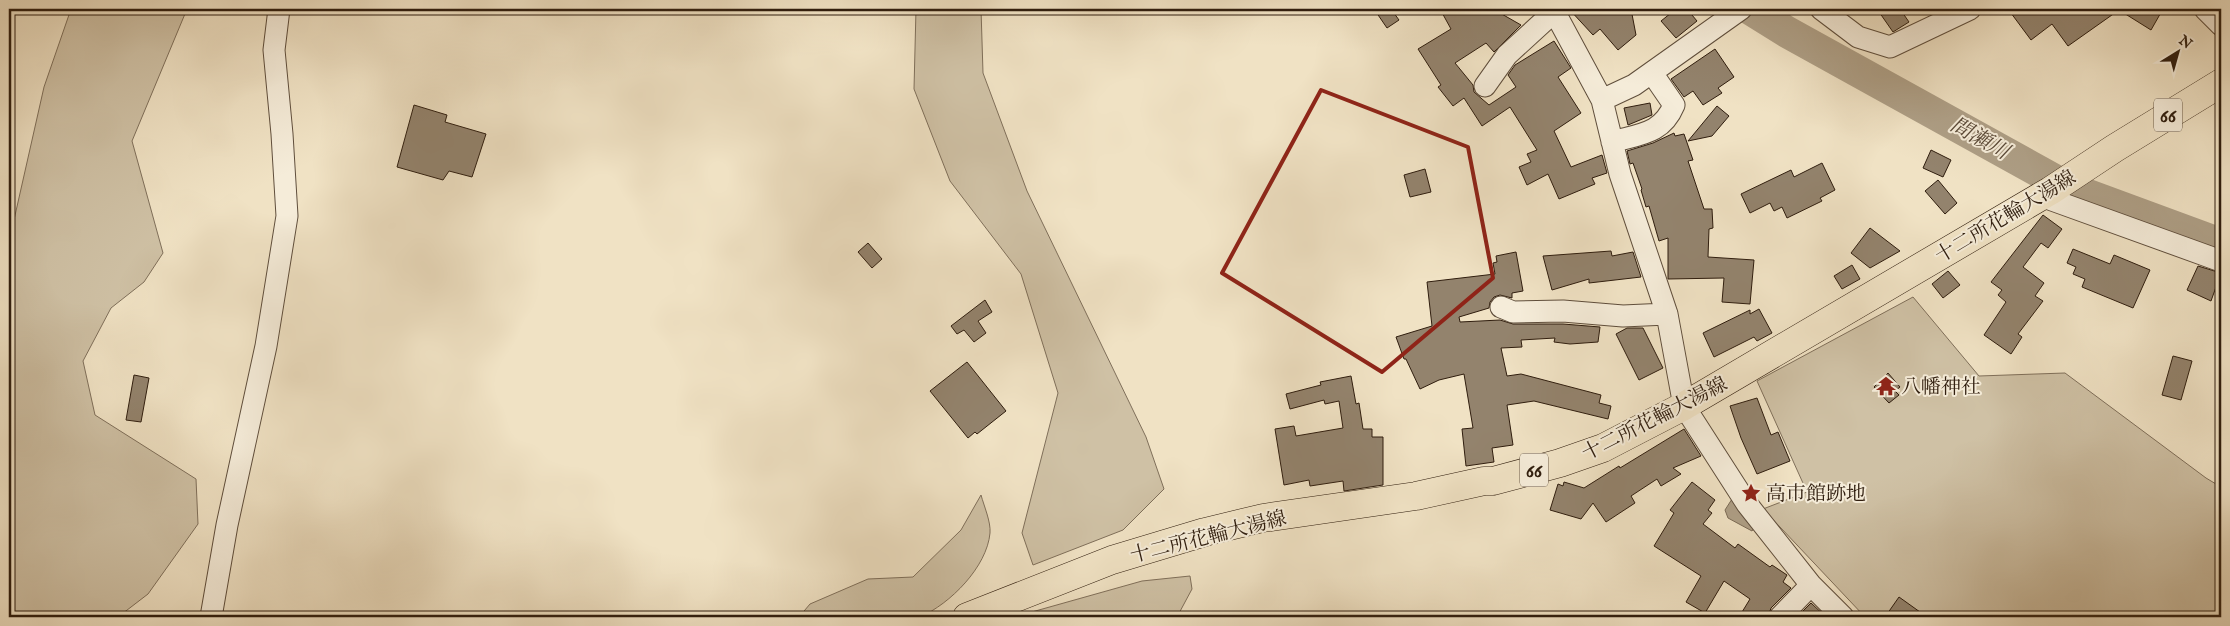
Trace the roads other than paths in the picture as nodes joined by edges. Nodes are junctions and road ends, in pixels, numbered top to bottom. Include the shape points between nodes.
1 (279, 9) edge
2 (1741, 9) edge
3 (1821, 9) edge
4 (1970, 9) edge
5 (2205, 9) edge
6 (1553, 10) edge
7 (2221, 25) edge
8 (1652, 73) junction
9 (2221, 83) edge
10 (1485, 86) dead end
11 (1602, 100) junction
12 (1612, 142) junction
13 (2046, 193) junction
14 (2221, 261) edge
15 (1501, 307) dead end
16 (1667, 314) junction
17 (1684, 406) junction
18 (1811, 585) junction
19 (211, 617) edge
20 (967, 617) edge
21 (1780, 617) edge
22 (1843, 617) edge

1 - 19 street via 274,50 288,216 266,346 227,525
2 - 8 street
3 - 4 street via 1858,37 1890,47
5 - 7 street
6 - 10 street via 1507,55
6 - 11 street
8 - 11 street via 1634,86
8 - 12 street via 1674,105 1669,116 1658,128
9 - 13 main road, 十二所花輪大湯線 / 66
11 - 12 street
12 - 16 street
13 - 14 street
13 - 17 main road, 十二所花輪大湯線 / 66
15 - 16 street via 1513,312 1563,310 1623,316
16 - 17 street
17 - 18 street via 1747,504
17 - 20 main road, 十二所花輪大湯線 / 66 via 1603,448 1560,463 1493,481 1416,496 1263,518 1205,532 1112,560
18 - 21 street
18 - 22 street

